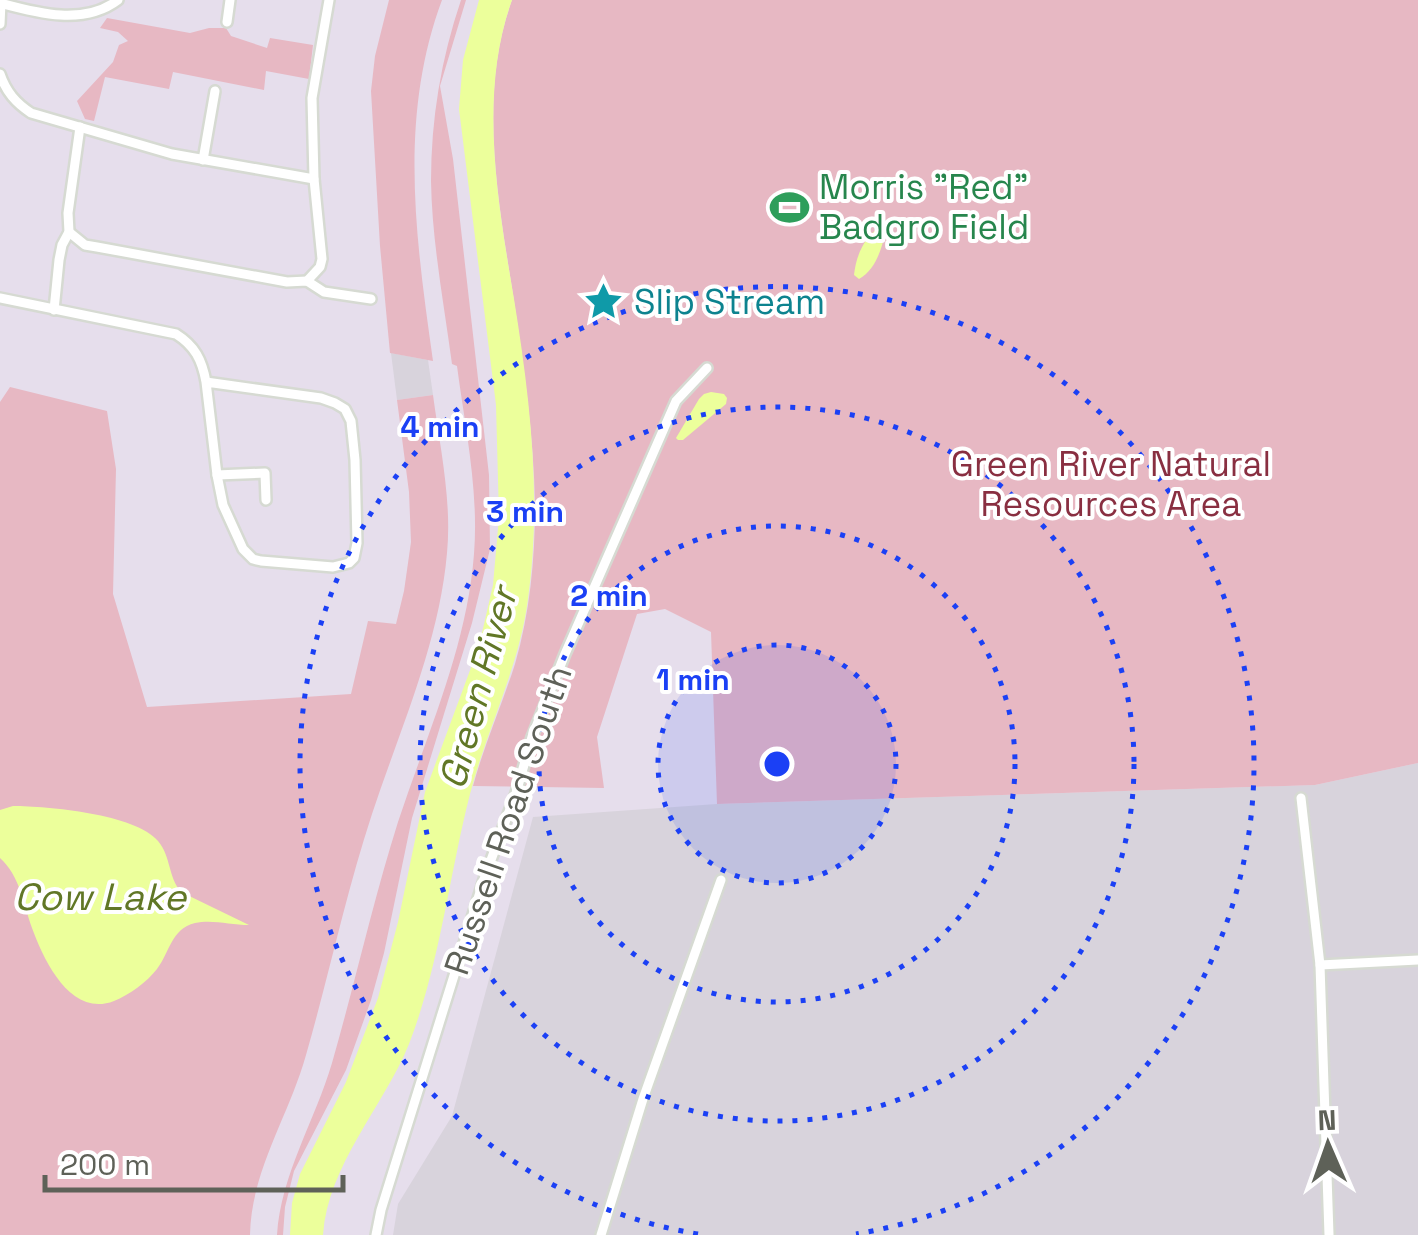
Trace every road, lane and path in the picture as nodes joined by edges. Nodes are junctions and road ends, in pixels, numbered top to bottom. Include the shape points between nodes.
1 (230, 0) edge
2 (329, 0) edge
3 (1, 3) edge
4 (114, 3) edge
5 (227, 22) dead end
6 (0, 24) edge
7 (0, 74) edge
8 (215, 91) dead end
9 (80, 127) junction
10 (203, 160) junction
11 (314, 179) junction
12 (69, 232) junction
13 (308, 280) junction
14 (0, 298) edge
15 (371, 300) dead end
16 (54, 310) junction
17 (707, 368) dead end
18 (206, 382) junction
19 (217, 475) junction
20 (266, 500) dead end
21 (1301, 798) dead end
22 (721, 880) dead end
23 (1418, 960) edge
24 (1320, 965) junction
25 (376, 1235) edge
26 (600, 1235) edge
27 (1329, 1235) edge

1 - 5 street
2 - 11 street via 312,98
3 - 4 street via 62,16
3 - 6 street
7 - 9 street via 17,104
8 - 10 street
9 - 10 street
9 - 12 street
10 - 11 street
11 - 13 street via 322,258
12 - 13 street via 97,247 288,282
12 - 16 street
13 - 15 street via 324,292
14 - 16 street
16 - 18 street via 176,334 198,353
17 - 25 street, Russell Road South via 676,401 532,737
18 - 19 street
18 - 19 street via 321,398 345,409 355,460 354,558 333,567 253,559 223,505
19 - 20 street via 266,474
21 - 24 street
22 - 26 street
23 - 24 street
24 - 27 street

